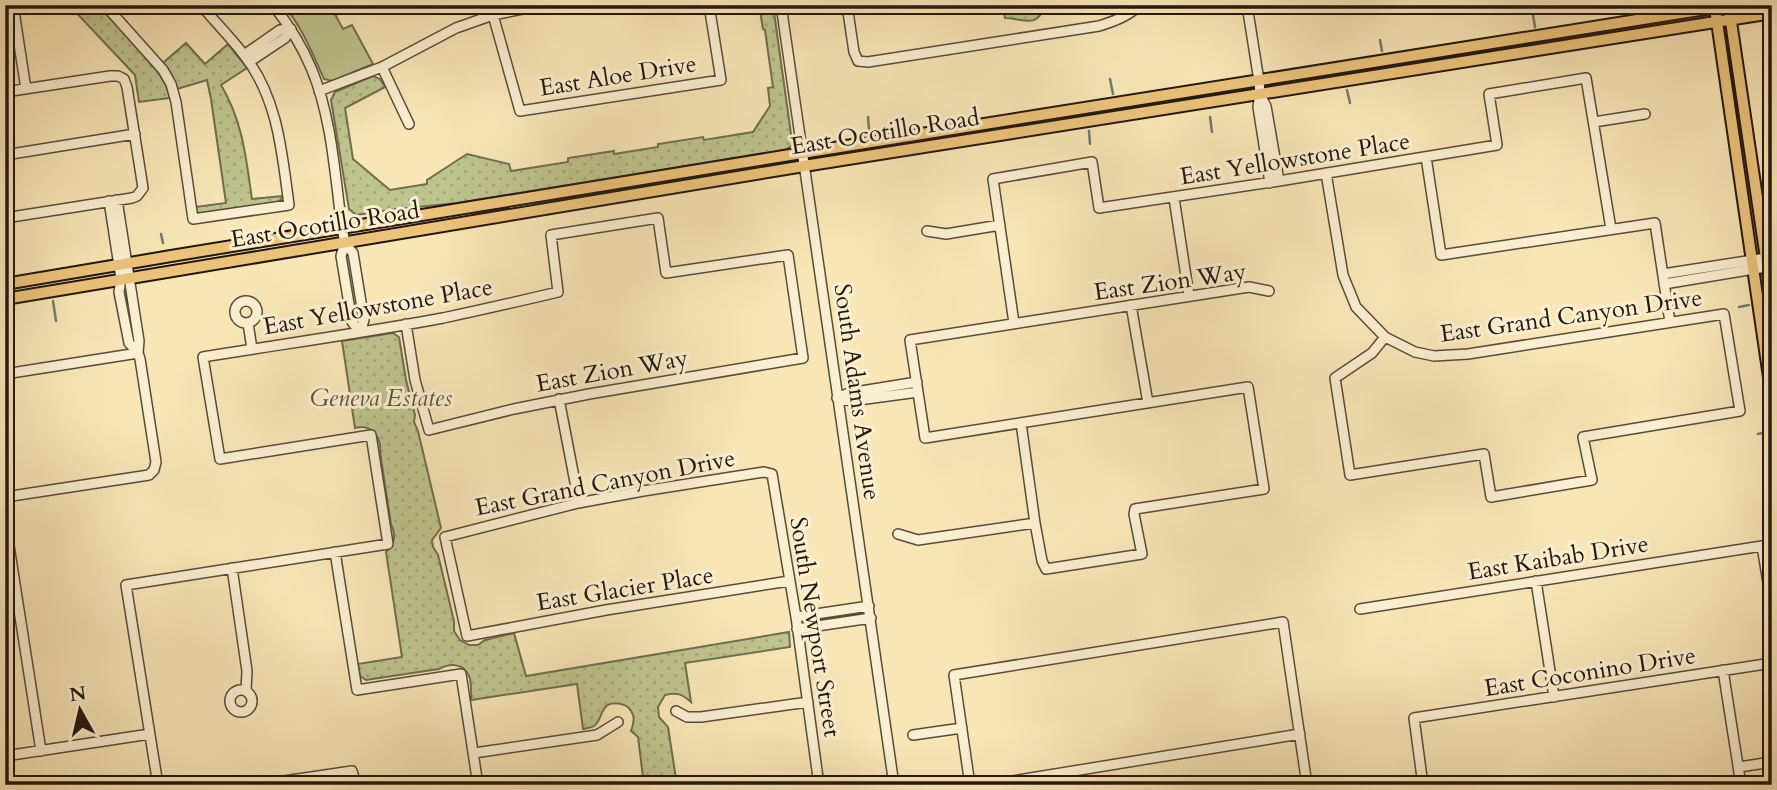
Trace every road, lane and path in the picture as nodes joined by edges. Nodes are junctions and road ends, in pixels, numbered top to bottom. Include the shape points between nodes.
1 (13, 5) edge
2 (105, 5) edge
3 (201, 5) edge
4 (273, 5) edge
5 (543, 5) edge
6 (709, 5) edge
7 (781, 5) edge
8 (847, 5) edge
9 (1140, 5) edge
10 (1247, 5) edge
11 (1729, 5) edge
12 (1714, 7) edge
13 (1772, 13) edge
14 (493, 15) junction
15 (1731, 19) junction
16 (1716, 22) junction
17 (291, 29) junction
18 (246, 59) junction
19 (383, 67) junction
20 (1259, 81) junction
21 (26, 89) junction
22 (319, 91) junction
23 (5, 92) edge
24 (1260, 94) junction
25 (1645, 114) dead end
26 (1594, 122) junction
27 (409, 124) dead end
28 (135, 134) junction
29 (802, 153) junction
30 (5, 155) edge
31 (1426, 157) junction
32 (804, 166) junction
33 (1326, 173) junction
34 (1274, 182) junction
35 (1174, 198) junction
36 (113, 200) junction
37 (5, 218) edge
38 (1000, 225) junction
39 (342, 228) junction
40 (1611, 229) junction
41 (927, 231) dead end
42 (345, 243) junction
43 (1769, 262) edge
44 (123, 264) junction
45 (1752, 265) junction
46 (125, 279) junction
47 (1664, 279) junction
48 (5, 284) edge
49 (1269, 291) dead end
50 (1189, 296) junction
51 (5, 299) edge
52 (1772, 299) edge
53 (1131, 305) junction
54 (135, 316) junction
55 (124, 318) junction
56 (1671, 322) junction
57 (248, 323) dead end
58 (1014, 323) junction
59 (406, 324) junction
60 (360, 332) junction
61 (1385, 337) junction
62 (253, 349) junction
63 (138, 353) junction
64 (803, 358) joint
65 (5, 374) edge
66 (917, 387) junction
67 (838, 398) junction
68 (1772, 398) edge
69 (559, 400) junction
70 (1148, 403) junction
71 (1021, 423) junction
72 (772, 474) joint
73 (5, 497) edge
74 (579, 503) junction
75 (5, 520) edge
76 (1035, 523) junction
77 (898, 534) dead end
78 (335, 552) junction
79 (232, 568) junction
80 (789, 581) junction
81 (1536, 581) junction
82 (869, 606) junction
83 (1772, 607) edge
84 (1360, 609) dead end
85 (796, 617) junction
86 (871, 618) junction
87 (797, 629) junction
88 (467, 636) joint
89 (1772, 663) edge
90 (1723, 670) junction
91 (246, 690) dead end
92 (1554, 697) junction
93 (807, 702) junction
94 (676, 711) dead end
95 (618, 722) dead end
96 (962, 728) junction
97 (150, 734) junction
98 (913, 734) dead end
99 (1300, 734) junction
100 (41, 751) junction
101 (474, 752) junction
102 (5, 756) edge
103 (1772, 762) edge
104 (1739, 767) junction
105 (158, 785) edge
106 (257, 785) edge
107 (356, 785) edge
108 (478, 785) edge
109 (819, 785) edge
110 (894, 785) edge
111 (970, 785) edge
112 (988, 785) edge
113 (1307, 785) edge
114 (1423, 785) edge
115 (1741, 785) edge

1 - 21 street
2 - 18 street via 171,84 193,219 289,205 271,106
3 - 18 street
4 - 17 street
5 - 14 street
6 - 14 street, East Aloe Drive via 721,80 520,111
7 - 29 street, South Adams Avenue
8 - 9 street via 854,52 858,61 868,62 1099,26 1117,21
10 - 20 street
11 - 12 main road, East Ocotillo Road
11 - 15 main road
12 - 16 main road
12 - 20 main road, East Ocotillo Road
13 - 15 main road, East Ocotillo Road
14 - 19 street
15 - 16 main road, East Ocotillo Road
15 - 43 main road
16 - 24 main road, East Ocotillo Road
16 - 45 main road
17 - 18 street via 285,38
17 - 22 street
19 - 22 street
19 - 27 street
20 - 24 street
20 - 29 main road, East Ocotillo Road
21 - 23 street
21 - 28 street via 118,76 127,83
22 - 39 street
24 - 32 main road, East Ocotillo Road
24 - 34 street via 1266,106
25 - 26 street
26 - 31 street, East Yellowstone Place via 1586,78 1489,94 1497,145
26 - 40 street
28 - 30 street
28 - 36 street via 143,187 137,196
29 - 32 street, South Adams Avenue
29 - 39 main road, East Ocotillo Road
31 - 33 street, East Yellowstone Place
31 - 40 street via 1441,255
32 - 42 main road, East Ocotillo Road
32 - 67 street, South Adams Avenue
33 - 34 street, East Yellowstone Place
33 - 61 street via 1343,275 1356,307
34 - 35 street, East Yellowstone Place
35 - 38 street, East Yellowstone Place via 1099,208 1091,162 993,179
35 - 50 street
36 - 37 street
36 - 44 street
38 - 41 street via 946,234
38 - 58 street
39 - 42 street
39 - 44 main road, East Ocotillo Road
40 - 47 street via 1655,223
42 - 46 main road, East Ocotillo Road
42 - 60 street via 352,253 362,307
43 - 45 street, East Grand Canyon Drive
43 - 52 main road
44 - 46 street
44 - 48 main road, East Ocotillo Road
45 - 47 street, East Grand Canyon Drive
45 - 68 main road
46 - 51 main road, East Ocotillo Road
46 - 54 street
46 - 55 street via 119,292
47 - 56 street
49 - 50 street, East Zion Way via 1249,287
50 - 53 street, East Zion Way
53 - 58 street, East Zion Way
53 - 70 street
54 - 55 street
54 - 63 street
55 - 63 street via 129,344
56 - 61 street, East Grand Canyon Drive via 1434,356
56 - 61 street, East Grand Canyon Drive via 1724,314 1740,411 1583,436 1592,480 1491,497 1485,454 1350,475 1335,378 1372,353
57 - 62 street
58 - 66 street, East Zion Way via 910,340
59 - 60 street, East Yellowstone Place
59 - 64 street, East Yellowstone Place via 558,292 551,235 658,218 666,273 788,255
59 - 69 street, East Zion Way via 429,430
60 - 62 street, East Yellowstone Place
62 - 78 street, East Yellowstone Place via 203,357 220,459 371,435 388,544
63 - 65 street
63 - 73 street via 154,470 149,475
64 - 69 street, East Zion Way
66 - 67 street
66 - 71 street via 925,438
67 - 82 street, South Adams Avenue
69 - 74 street
70 - 71 street
70 - 76 street via 1248,387 1264,489 1135,509 1142,554 1046,569
71 - 76 street
72 - 74 street, East Grand Canyon Drive
72 - 80 street, South Newport Street
74 - 88 street, East Grand Canyon Drive via 445,537
75 - 100 street
76 - 77 street via 918,540
78 - 79 street
78 - 101 street via 357,690 461,674
79 - 91 street
79 - 97 street via 126,584
80 - 85 street, South Newport Street
80 - 88 street, East Glacier Place
81 - 83 street, East Kaibab Drive via 1762,546
81 - 84 street, East Kaibab Drive
81 - 92 street
82 - 85 street
82 - 86 street, South Adams Avenue
85 - 87 street, South Newport Street
86 - 87 street
86 - 110 street, South Adams Avenue
87 - 93 street, South Newport Street
89 - 90 street, East Coconino Drive
90 - 92 street, East Coconino Drive
90 - 104 street
92 - 114 street, East Coconino Drive via 1414,718
93 - 94 street via 701,717
93 - 109 street, South Newport Street
95 - 101 street via 597,735
96 - 98 street
96 - 99 street via 954,675 1283,622
96 - 111 street
97 - 100 street
97 - 105 street
99 - 112 street
99 - 113 street
100 - 102 street
101 - 108 street
103 - 104 street
104 - 115 street
106 - 107 street via 352,771

